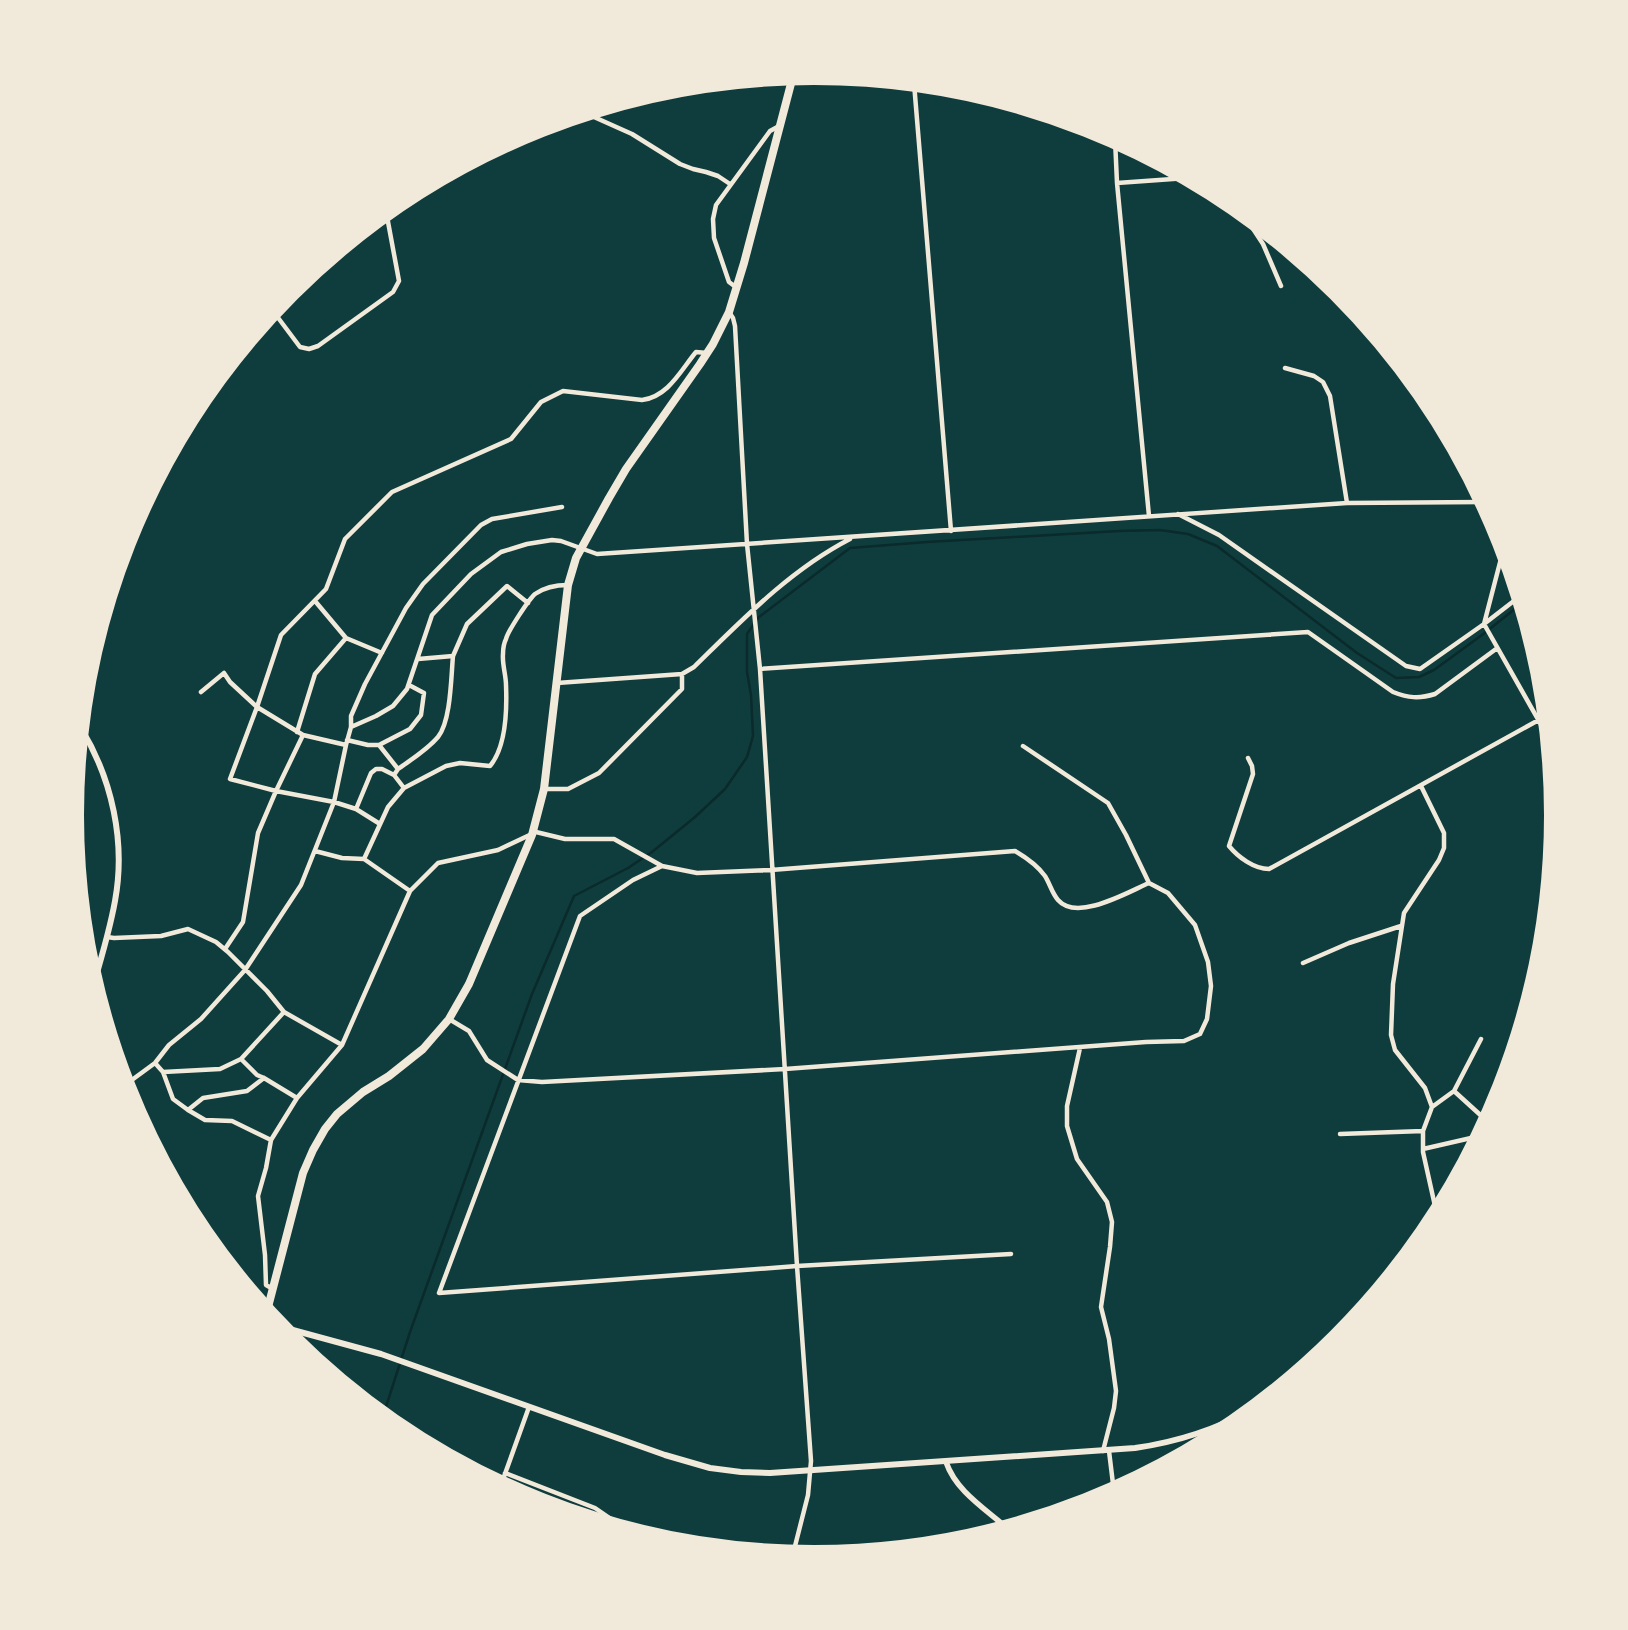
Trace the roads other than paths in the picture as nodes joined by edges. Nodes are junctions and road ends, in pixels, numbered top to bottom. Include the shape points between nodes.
1 (791, 83) edge
2 (915, 90) edge
3 (591, 117) edge
4 (781, 125) junction
5 (1115, 148) edge
6 (1177, 179) edge
7 (1117, 183) junction
8 (730, 184) junction
9 (388, 220) edge
10 (1253, 229) edge
11 (1281, 286) dead end
12 (737, 288) junction
13 (729, 312) junction
14 (277, 317) edge
15 (707, 353) junction
16 (1285, 368) dead end
17 (1476, 502) edge
18 (1347, 503) junction
19 (562, 507) dead end
20 (1178, 514) junction
21 (1150, 516) junction
22 (950, 531) junction
23 (854, 537) junction
24 (748, 544) junction
25 (580, 549) junction
26 (1501, 560) edge
27 (568, 585) junction
28 (1515, 600) edge
29 (315, 601) junction
30 (528, 603) junction
31 (754, 608) junction
32 (1484, 624) junction
33 (346, 638) junction
34 (1496, 649) junction
35 (382, 652) junction
36 (453, 656) junction
37 (418, 659) junction
38 (760, 669) junction
39 (682, 674) junction
40 (557, 683) junction
41 (408, 685) junction
42 (201, 692) dead end
43 (258, 707) junction
44 (1538, 720) junction
45 (1541, 724) edge
46 (351, 727) junction
47 (297, 732) junction
48 (303, 735) junction
49 (86, 736) edge
50 (347, 743) junction
51 (379, 745) junction
52 (1023, 746) dead end
53 (1248, 758) dead end
54 (398, 769) junction
55 (394, 776) junction
56 (1421, 786) junction
57 (404, 788) junction
58 (544, 789) junction
59 (276, 791) junction
60 (334, 802) junction
61 (356, 810) junction
62 (380, 824) junction
63 (532, 835) junction
64 (315, 851) junction
65 (364, 859) junction
66 (662, 866) junction
67 (771, 870) junction
68 (1149, 883) junction
69 (410, 891) junction
70 (1401, 926) junction
71 (107, 937) junction
72 (225, 949) junction
73 (1303, 963) dead end
74 (98, 970) edge
75 (245, 970) junction
76 (284, 1012) junction
77 (449, 1019) junction
78 (1480, 1039) dead end
79 (342, 1045) junction
80 (1080, 1048) junction
81 (241, 1059) junction
82 (155, 1063) junction
83 (785, 1068) junction
84 (163, 1072) junction
85 (264, 1078) junction
86 (131, 1080) edge
87 (518, 1080) junction
88 (1454, 1091) junction
89 (297, 1098) junction
90 (1432, 1107) junction
91 (188, 1110) junction
92 (1481, 1116) edge
93 (1423, 1131) junction
94 (1340, 1134) dead end
95 (1471, 1138) dead end
96 (271, 1140) junction
97 (1423, 1149) junction
98 (1435, 1204) edge
99 (1011, 1254) dead end
100 (797, 1266) junction
101 (273, 1289) junction
102 (268, 1304) edge
103 (293, 1330) edge
104 (529, 1407) junction
105 (1221, 1424) edge
106 (1106, 1451) junction
107 (946, 1462) junction
108 (811, 1470) junction
109 (506, 1474) junction
110 (504, 1479) edge
111 (1112, 1484) edge
112 (609, 1519) edge
113 (1002, 1524) edge
114 (795, 1547) edge

1 - 4 main road
2 - 22 street
3 - 8 street via 632,134 680,164 718,176
4 - 8 street via 770,131
4 - 12 main road
5 - 7 street
6 - 7 street
7 - 21 street
8 - 12 street via 716,205 712,228 729,282
9 - 14 street via 399,281 393,292 318,346 309,349 300,347
10 - 11 street
12 - 13 main road
13 - 15 main road
13 - 24 street via 735,326
15 - 25 main road via 626,469
15 - 29 street via 696,352 667,389 649,399 563,391 541,402 511,439 392,492 345,539 326,589
16 - 18 street via 1314,376 1323,382 1330,396
17 - 18 street
18 - 20 street
19 - 35 street via 492,519 480,525 423,584
20 - 21 street
20 - 32 street via 1219,535 1406,666 1420,669
21 - 22 street
22 - 23 street
23 - 24 street
23 - 31 street via 827,551
24 - 25 street via 597,554
24 - 31 street
25 - 27 main road
25 - 37 street via 552,540 501,552 471,574 432,615
26 - 32 street
27 - 30 street via 541,590
27 - 40 main road
28 - 32 street
29 - 33 street
29 - 43 street via 281,635
30 - 36 street via 507,586 467,624
30 - 57 street via 506,638 502,655 506,716 494,762 490,766 460,763 446,766
31 - 38 street
31 - 39 street via 694,667
32 - 34 street
33 - 35 street
33 - 47 street via 315,674
34 - 38 street via 1435,694 1423,698 1408,698 1393,692 1308,632
34 - 44 street
35 - 46 street via 365,684
36 - 37 street
36 - 54 street via 446,720 439,736
37 - 41 street
38 - 67 street
39 - 40 street
39 - 58 street via 682,689 598,773 568,789
40 - 58 main road
41 - 46 street via 393,706
41 - 51 street via 424,693 421,715 410,729
42 - 43 street via 224,673
43 - 47 street
43 - 59 street via 230,779
44 - 45 street
44 - 56 street
46 - 50 street
47 - 48 street
48 - 50 street
48 - 59 street
49 - 71 main road via 108,787 116,827 117,884
50 - 51 street
50 - 60 street
51 - 54 street
52 - 68 street via 1108,803
53 - 56 street via 1253,774 1229,846 1236,855 1262,869 1269,869
54 - 55 street
55 - 57 street
55 - 61 street via 382,769 371,773
56 - 70 street via 1444,833 1444,848 1404,913
57 - 62 street via 388,807
58 - 63 main road
59 - 60 street
59 - 72 street via 258,833 243,922
60 - 61 street
60 - 64 street
61 - 62 street
62 - 65 street
63 - 66 street via 536,832 565,839 614,839
63 - 69 street via 498,850 438,863
63 - 77 main road via 469,984
64 - 65 street via 342,858
64 - 75 street via 301,884
65 - 69 street
66 - 67 street via 697,873
66 - 87 street via 633,880 580,916
67 - 68 street via 1015,851 1033,862 1062,904 1073,908 1092,907
67 - 83 street
68 - 80 street via 1168,893 1194,925 1208,962 1211,986 1207,1020 1200,1034 1184,1041
69 - 79 street
70 - 73 street
70 - 90 street via 1393,984 1391,1035 1395,1050 1425,1088
71 - 72 street via 161,936 188,929
71 - 74 main road
72 - 75 street
75 - 76 street
75 - 82 street
76 - 79 street
76 - 81 street
77 - 87 street via 469,1031 487,1060
77 - 101 main road via 423,1049 351,1101 325,1129 303,1173
78 - 88 street
79 - 89 street
80 - 83 street
80 - 106 street via 1067,1106 1067,1126 1077,1159 1106,1202 1112,1222 1101,1307 1116,1391
81 - 84 street via 220,1069
81 - 85 street
82 - 84 street
82 - 86 street
83 - 87 street via 542,1082
83 - 100 street
84 - 91 street via 173,1099
85 - 89 street
85 - 91 street via 247,1091 203,1098
87 - 100 street via 439,1293
88 - 90 street
88 - 92 street
89 - 96 street
90 - 93 street
91 - 96 street via 205,1120 232,1121
93 - 94 street
93 - 97 street
95 - 97 street
96 - 101 street via 258,1196 266,1285
97 - 98 street
99 - 100 street
100 - 108 street
101 - 102 main road
103 - 104 main road via 381,1354
104 - 108 main road via 710,1468 755,1473
104 - 109 street
105 - 106 main road via 1154,1445
106 - 107 main road
106 - 111 street
107 - 108 main road
107 - 113 street via 963,1491
108 - 114 street
109 - 110 street
109 - 112 street via 595,1508

